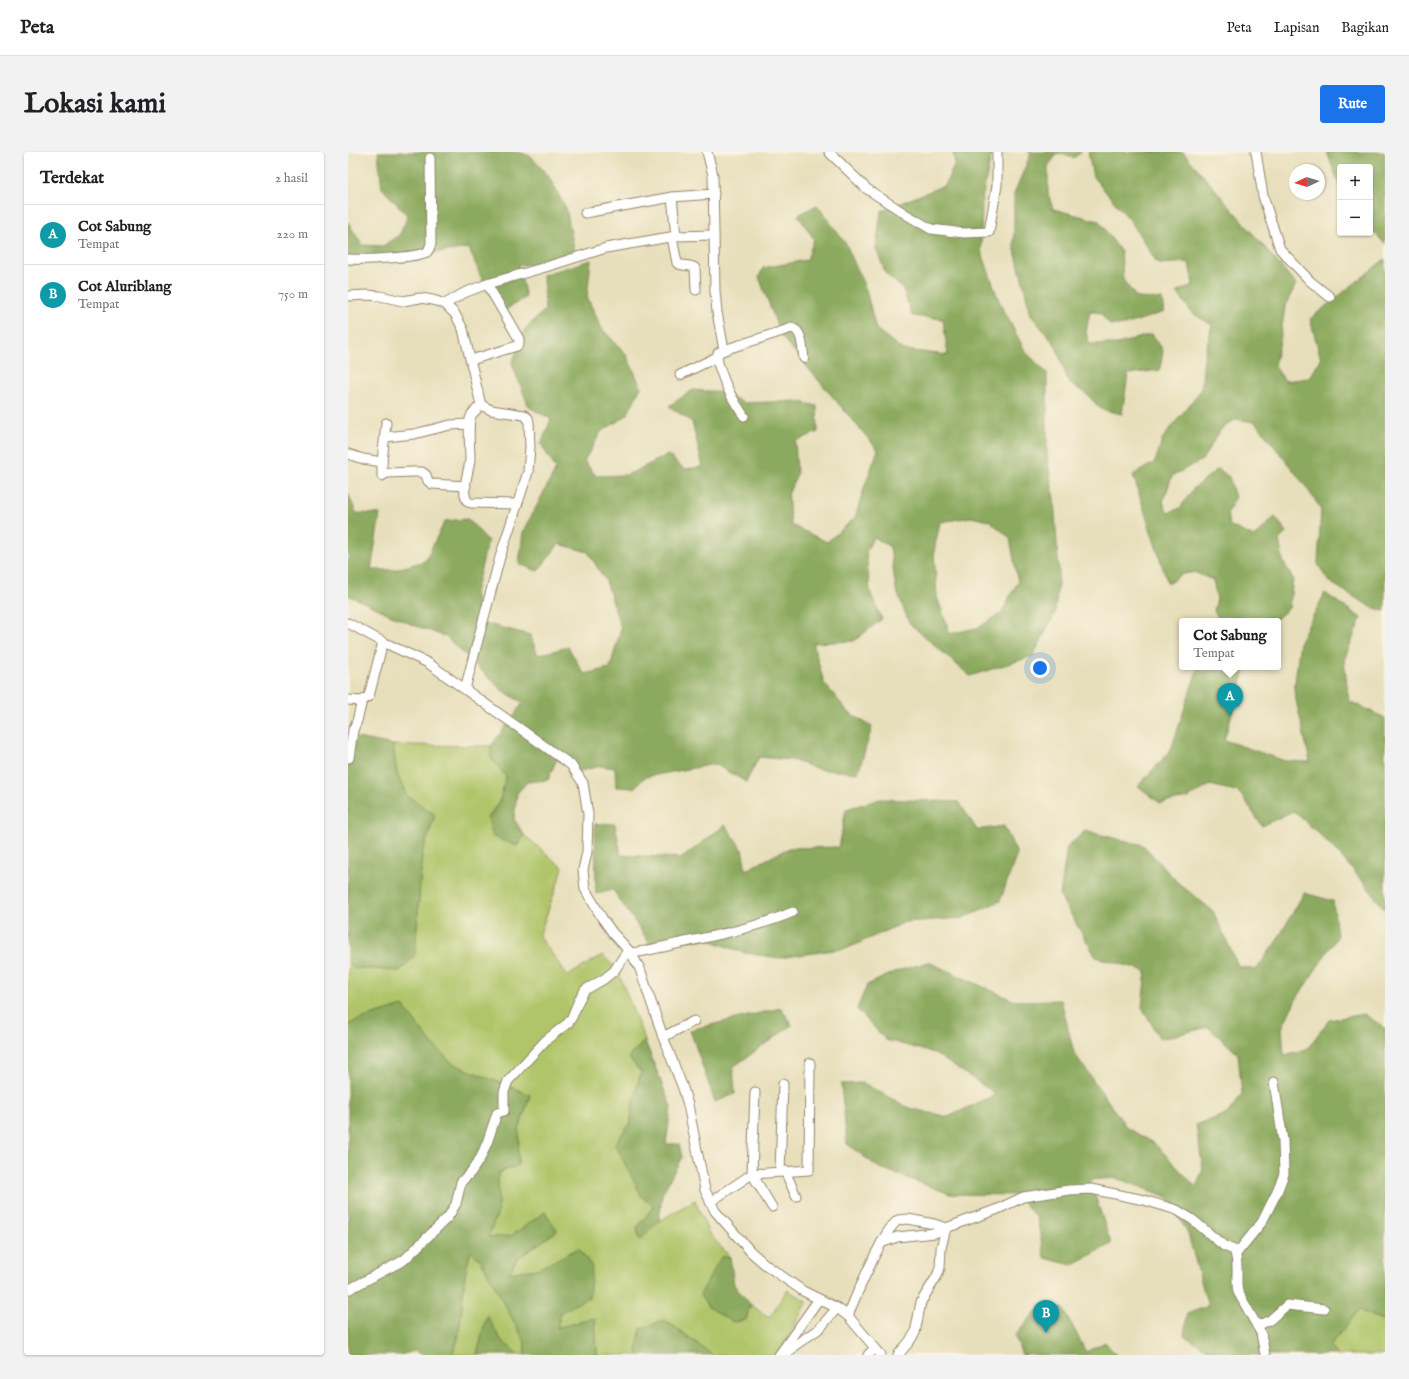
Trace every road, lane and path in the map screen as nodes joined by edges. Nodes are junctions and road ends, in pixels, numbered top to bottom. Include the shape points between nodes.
1 (707, 152) edge
2 (829, 152) edge
3 (997, 152) edge
4 (1256, 152) edge
5 (430, 158) dead end
6 (714, 194) junction
7 (672, 197) junction
8 (585, 213) dead end
9 (714, 235) junction
10 (674, 237) junction
11 (348, 260) edge
12 (487, 284) junction
13 (696, 290) dead end
14 (348, 296) edge
15 (1330, 297) dead end
16 (445, 304) junction
17 (724, 350) junction
18 (717, 357) junction
19 (804, 358) dead end
20 (471, 360) junction
21 (680, 375) dead end
22 (481, 405) junction
23 (744, 416) dead end
24 (386, 422) dead end
25 (469, 424) junction
26 (385, 437) junction
27 (348, 454) edge
28 (382, 462) junction
29 (466, 486) junction
30 (517, 504) junction
31 (348, 623) edge
32 (383, 642) junction
33 (465, 689) junction
34 (348, 700) edge
35 (362, 701) junction
36 (348, 758) edge
37 (793, 912) dead end
38 (630, 951) junction
39 (694, 1021) dead end
40 (663, 1037) junction
41 (810, 1063) dead end
42 (1274, 1082) dead end
43 (783, 1084) dead end
44 (755, 1092) dead end
45 (783, 1172) junction
46 (752, 1174) junction
47 (796, 1196) dead end
48 (710, 1202) junction
49 (772, 1207) dead end
50 (946, 1228) junction
51 (881, 1243) junction
52 (1236, 1254) junction
53 (348, 1290) edge
54 (819, 1299) junction
55 (837, 1308) junction
56 (1324, 1308) dead end
57 (848, 1316) junction
58 (1257, 1326) junction
59 (878, 1351) edge
60 (779, 1355) edge
61 (786, 1355) edge
62 (868, 1355) edge
63 (898, 1355) edge
64 (1265, 1355) edge

1 - 6 street via 713,175
2 - 3 street via 867,189 907,215 931,229 964,233 989,232 997,185
4 - 15 street via 1262,196 1280,249 1310,281
5 - 11 street via 431,244 427,252
6 - 7 street
6 - 9 street
7 - 8 street
7 - 10 street
9 - 10 street
9 - 17 street via 715,291
10 - 12 street via 606,248
10 - 13 street via 677,263 695,268
12 - 16 street
12 - 20 street via 507,316 519,343 517,346
14 - 16 street via 380,296 403,301 426,299
16 - 20 street via 455,314 463,329
17 - 18 street via 718,353
17 - 19 street via 792,328 799,333
18 - 21 street
18 - 23 street via 724,382
20 - 22 street
22 - 25 street via 470,416
22 - 30 street via 490,410 524,415 529,421 528,472
24 - 26 street
25 - 26 street
25 - 29 street via 470,461
26 - 28 street
27 - 28 street
28 - 29 street via 383,476 388,473 419,472 426,475 432,484
29 - 30 street via 465,497 468,502
30 - 33 street via 500,557
31 - 32 street
32 - 33 street via 428,663
32 - 35 street via 371,692 367,699
33 - 38 street via 571,765 583,783 588,814 587,852 583,870 584,889 602,918
34 - 35 street
35 - 36 street
37 - 38 street via 752,926 645,951
38 - 40 street via 640,969
38 - 53 street via 614,971 585,990 568,1023 546,1040 508,1081 504,1092 504,1110 497,1113 481,1157 461,1182 456,1204 448,1217 404,1260
39 - 40 street
40 - 48 street via 688,1105 702,1176
41 - 45 street via 809,1170
42 - 52 street via 1283,1141 1284,1174 1262,1222
43 - 45 street
44 - 46 street
45 - 46 street
45 - 47 street
46 - 48 street
46 - 49 street
48 - 54 street via 751,1252 803,1291
50 - 51 street via 935,1233 897,1238
50 - 51 street via 899,1219
50 - 52 street via 1023,1197 1091,1189 1177,1210 1194,1220
50 - 63 street via 938,1276 921,1302 915,1333
51 - 57 street
52 - 58 street via 1238,1292
54 - 55 street
54 - 60 street
55 - 57 street
55 - 61 street via 820,1328 794,1346
56 - 58 street via 1287,1306 1270,1320
57 - 59 street
58 - 64 street via 1262,1336
59 - 62 street

